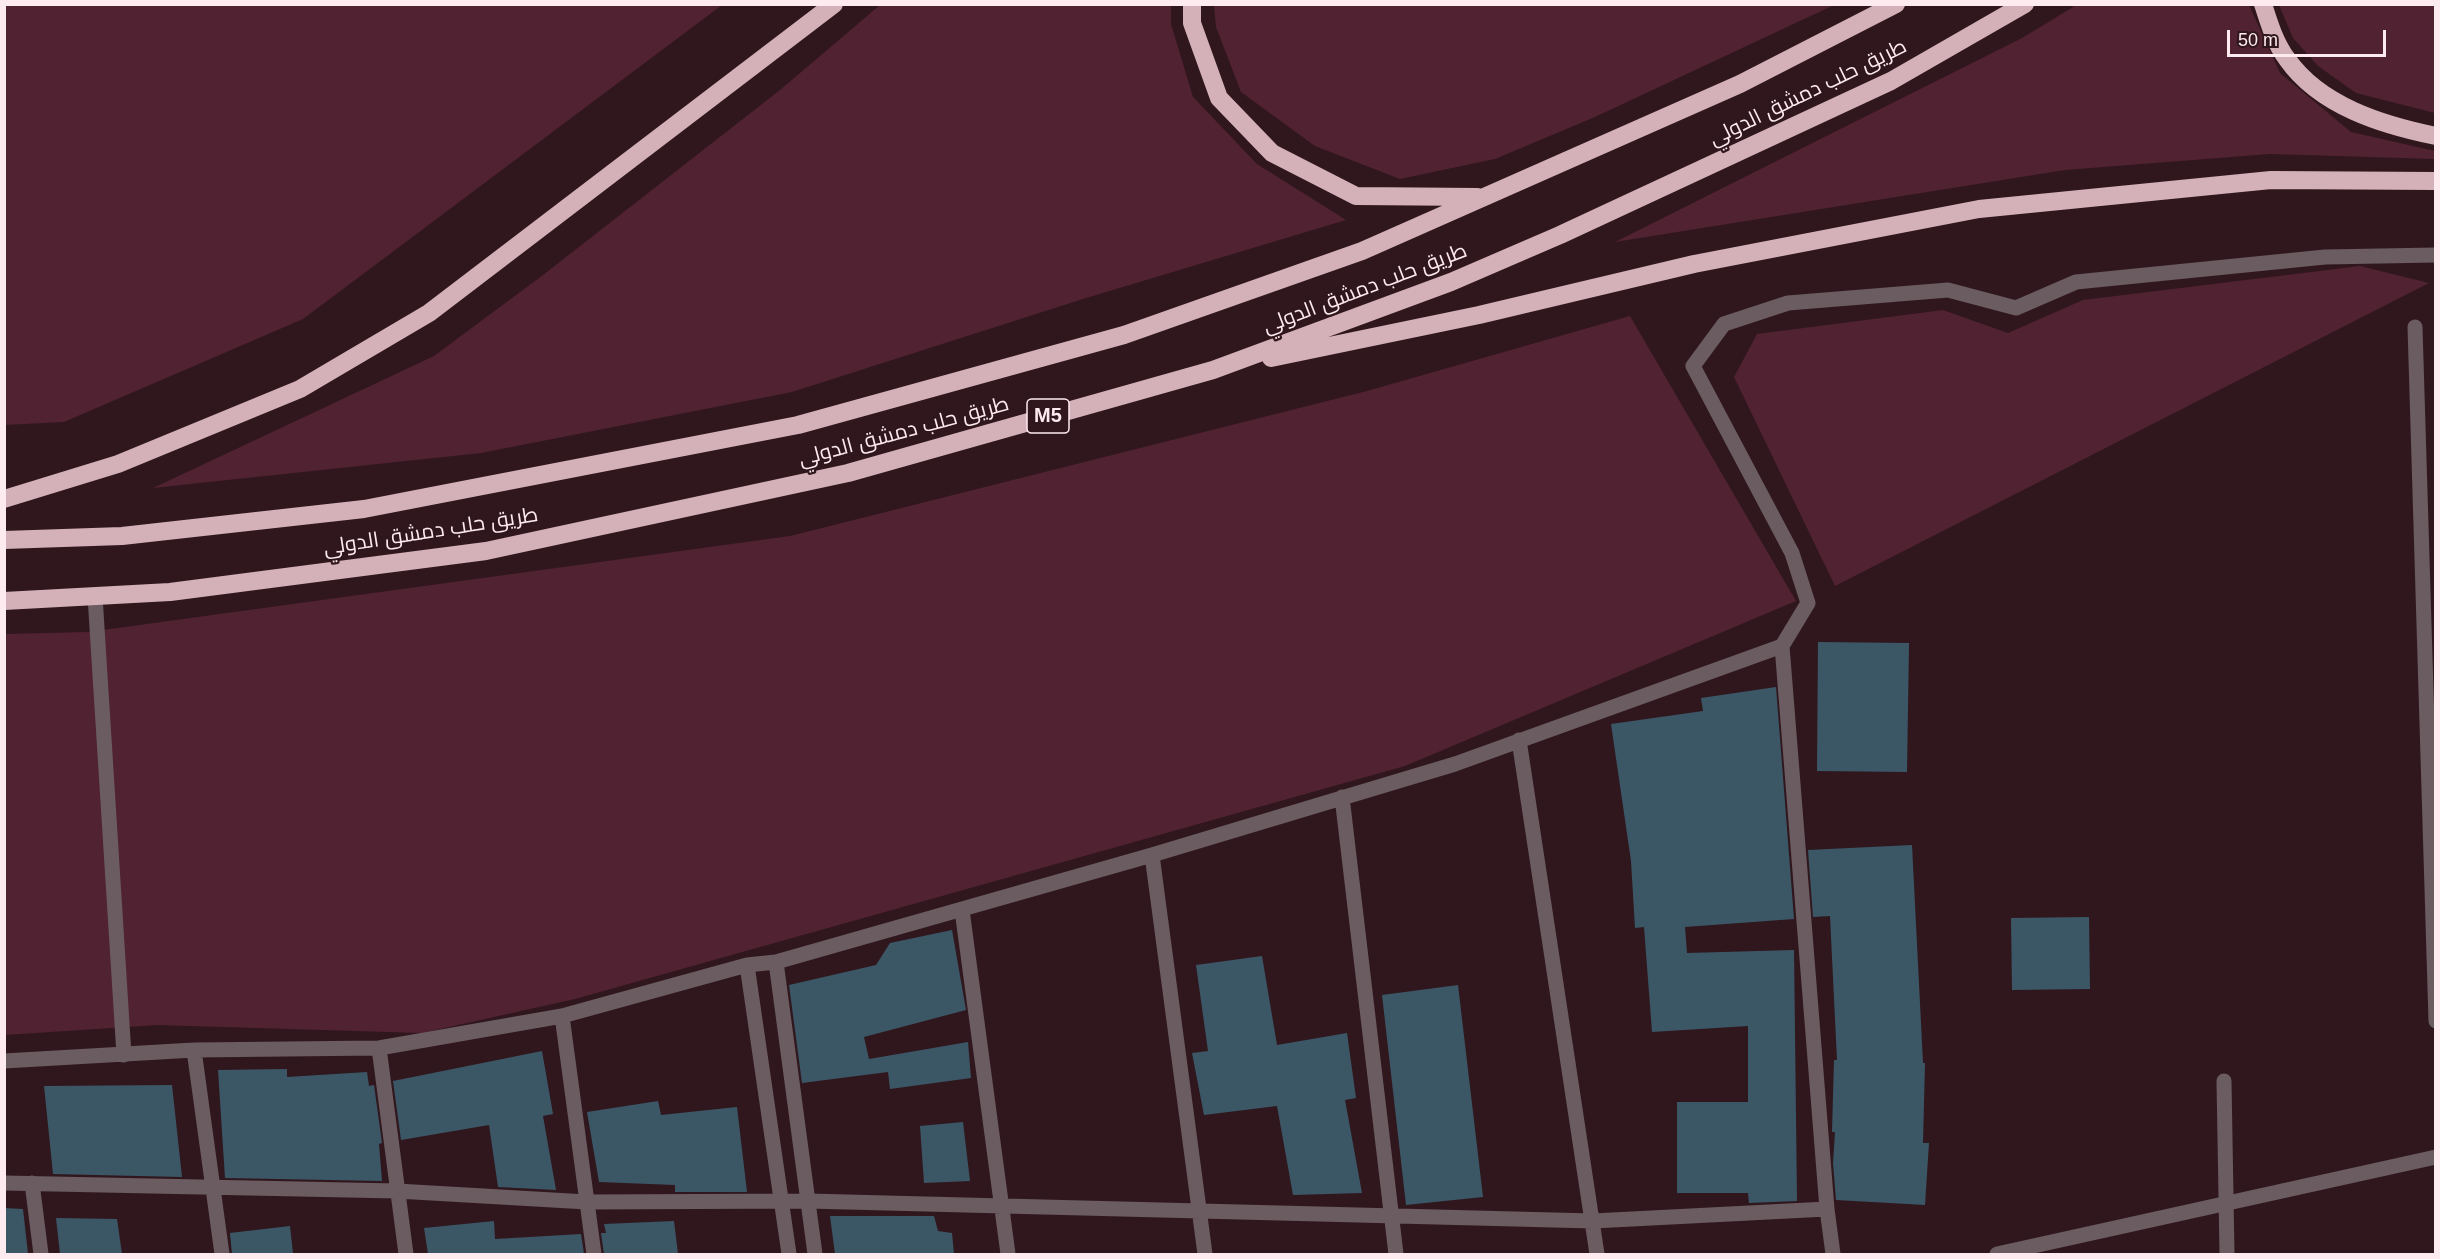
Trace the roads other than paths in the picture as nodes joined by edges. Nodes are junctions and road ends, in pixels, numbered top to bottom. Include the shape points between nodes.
1 (834, 4) edge
2 (1192, 4) edge
3 (1896, 4) edge
4 (2025, 4) edge
5 (2262, 4) edge
6 (2436, 136) edge
7 (2436, 181) edge
8 (1486, 196) junction
9 (2436, 255) edge
10 (2415, 327) dead end
11 (1214, 370) junction
12 (4, 499) edge
13 (4, 540) edge
14 (95, 596) junction
15 (4, 601) edge
16 (1782, 646) junction
17 (1519, 740) junction
18 (1342, 797) junction
19 (1152, 855) junction
20 (962, 910) junction
21 (776, 962) junction
22 (747, 965) junction
23 (562, 1016) junction
24 (2436, 1021) edge
25 (379, 1048) junction
26 (194, 1050) junction
27 (124, 1055) junction
28 (4, 1061) edge
29 (2224, 1081) dead end
30 (2436, 1157) edge
31 (4, 1183) edge
32 (32, 1183) junction
33 (213, 1187) junction
34 (397, 1191) junction
35 (808, 1201) junction
36 (587, 1202) junction
37 (782, 1203) junction
38 (2226, 1204) junction
39 (1001, 1206) junction
40 (1827, 1209) junction
41 (1200, 1211) junction
42 (1391, 1215) junction
43 (1593, 1221) junction
44 (41, 1254) edge
45 (222, 1254) edge
46 (406, 1254) edge
47 (594, 1254) edge
48 (789, 1254) edge
49 (815, 1254) edge
50 (1008, 1254) edge
51 (1205, 1254) edge
52 (1396, 1254) edge
53 (1596, 1254) edge
54 (1833, 1254) edge
55 (2002, 1254) edge
56 (2227, 1254) edge

1 - 12 highway via 419,318 300,389 118,464
2 - 8 highway via 1192,23 1219,98 1272,153 1356,196
3 - 8 highway, طريق حلب دمشق الدولي via 1740,84
4 - 11 highway, طريق حلب دمشق الدولي / M5 via 1891,81 1560,235 1451,282
5 - 6 highway via 2287,59 2310,84 2339,104 2376,120
7 - 11 highway via 2271,180 1979,209 1694,264 1479,315
8 - 13 highway, طريق حلب دمشق الدولي via 1362,251 1124,335 798,425 364,509 122,536
9 - 16 street via 2325,257 2076,282 2016,308 1948,290 1788,303 1724,324 1693,366 1792,553 1808,603
10 - 24 street
11 - 14 highway, طريق حلب دمشق الدولي / M5 via 848,473 486,551 170,592
14 - 15 highway, طريق حلب دمشق الدولي / M5
14 - 27 street
16 - 17 street
16 - 40 street
17 - 18 street via 1455,764
17 - 43 street
18 - 19 street
18 - 42 street
19 - 20 street
19 - 41 street
20 - 21 street
20 - 39 street
21 - 22 street
21 - 35 street
22 - 23 street
22 - 37 street
23 - 25 street
23 - 36 street
25 - 26 street
25 - 34 street
26 - 27 street
26 - 33 street
27 - 28 street
29 - 38 street
30 - 38 street
31 - 32 street
32 - 33 street
32 - 44 street
33 - 34 street
33 - 45 street
34 - 36 street
34 - 46 street
35 - 37 street
35 - 39 street
35 - 49 street
36 - 37 street
36 - 47 street
37 - 48 street
38 - 55 street
38 - 56 street
39 - 41 street
39 - 50 street
40 - 43 street
40 - 54 street
41 - 42 street
41 - 51 street
42 - 43 street
42 - 52 street
43 - 53 street

